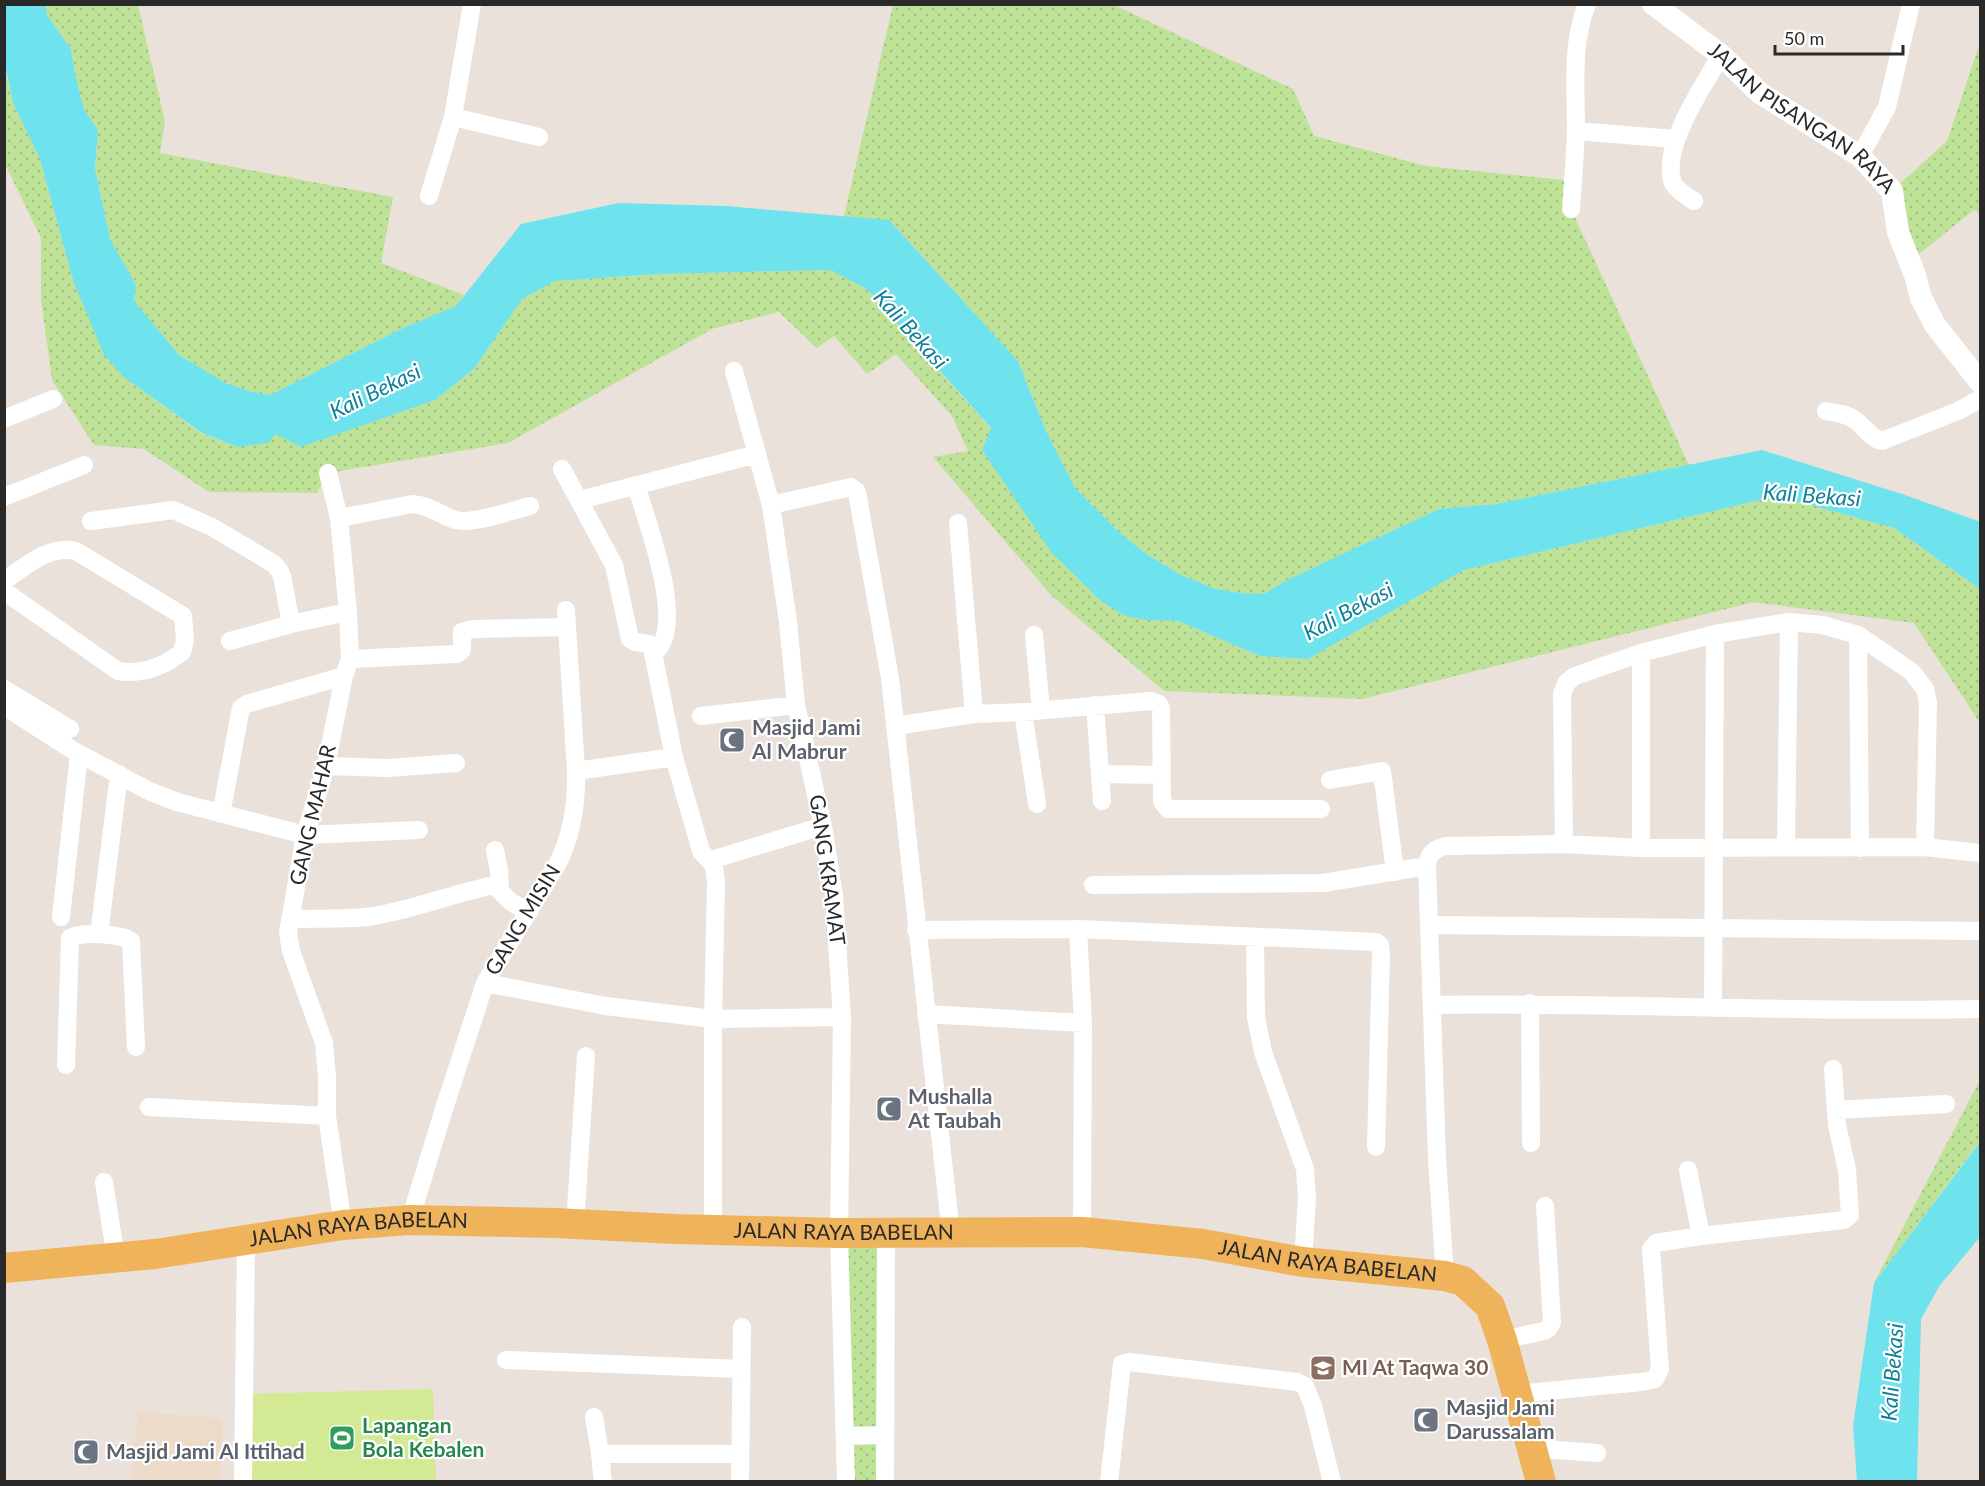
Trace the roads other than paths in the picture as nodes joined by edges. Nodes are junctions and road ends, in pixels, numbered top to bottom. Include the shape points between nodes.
1 (472, 4) edge
2 (1587, 4) edge
3 (1911, 4) edge
4 (1659, 6) edge
5 (1721, 55) junction
6 (453, 117) junction
7 (1576, 131) junction
8 (539, 137) dead end
9 (1675, 139) junction
10 (1860, 156) junction
11 (429, 196) dead end
12 (1694, 201) dead end
13 (1571, 209) dead end
14 (734, 371) dead end
15 (1980, 382) edge
16 (53, 399) dead end
17 (1980, 399) edge
18 (1826, 411) dead end
19 (4, 419) edge
20 (757, 454) junction
21 (84, 465) dead end
22 (562, 469) dead end
23 (328, 473) dead end
24 (636, 485) junction
25 (4, 497) edge
26 (579, 500) junction
27 (771, 505) junction
28 (530, 506) dead end
29 (339, 518) junction
30 (91, 521) dead end
31 (958, 523) dead end
32 (4, 581) edge
33 (4, 591) edge
34 (348, 612) junction
35 (1788, 622) junction
36 (291, 624) junction
37 (1715, 634) junction
38 (1034, 635) dead end
39 (1858, 635) junction
40 (230, 641) dead end
41 (654, 653) junction
42 (1641, 653) junction
43 (347, 668) junction
44 (4, 689) edge
45 (796, 705) junction
46 (1095, 705) junction
47 (4, 706) edge
48 (1032, 711) junction
49 (974, 714) junction
50 (701, 716) dead end
51 (895, 726) junction
52 (70, 729) dead end
53 (79, 754) junction
54 (674, 757) junction
55 (456, 763) dead end
56 (326, 765) junction
57 (576, 771) junction
58 (119, 774) junction
59 (1100, 774) junction
60 (1162, 775) junction
61 (1330, 780) dead end
62 (1102, 801) dead end
63 (1037, 804) dead end
64 (1322, 809) dead end
65 (221, 814) junction
66 (823, 826) junction
67 (419, 830) dead end
68 (305, 835) junction
69 (1564, 844) junction
70 (1714, 847) junction
71 (1786, 847) junction
72 (1925, 847) junction
73 (1641, 848) junction
74 (1860, 848) junction
75 (495, 850) dead end
76 (1980, 853) edge
77 (711, 860) junction
78 (1427, 866) junction
79 (1395, 872) junction
80 (499, 884) junction
81 (1093, 885) dead end
82 (529, 912) junction
83 (62, 917) dead end
84 (290, 919) junction
85 (1431, 925) junction
86 (1714, 928) junction
87 (1078, 929) junction
88 (916, 930) junction
89 (1980, 931) edge
90 (99, 934) junction
91 (1255, 937) junction
92 (485, 983) junction
93 (1530, 1003) junction
94 (1433, 1005) junction
95 (1713, 1008) junction
96 (1980, 1009) edge
97 (926, 1014) junction
98 (842, 1017) junction
99 (713, 1019) junction
100 (1083, 1023) junction
101 (136, 1047) dead end
102 (586, 1056) dead end
103 (66, 1065) dead end
104 (1833, 1069) dead end
105 (1946, 1104) dead end
106 (149, 1107) dead end
107 (1836, 1110) junction
108 (327, 1116) junction
109 (1531, 1143) dead end
110 (1376, 1147) dead end
111 (1688, 1170) dead end
112 (104, 1182) dead end
113 (1545, 1206) dead end
114 (410, 1220) junction
115 (575, 1224) junction
116 (343, 1226) junction
117 (713, 1231) junction
118 (1082, 1232) junction
119 (839, 1233) junction
120 (886, 1233) junction
121 (951, 1234) junction
122 (1701, 1236) junction
123 (246, 1239) junction
124 (116, 1258) junction
125 (1303, 1262) junction
126 (4, 1268) edge
127 (1445, 1276) junction
128 (742, 1327) dead end
129 (1502, 1340) junction
130 (506, 1360) dead end
131 (741, 1369) junction
132 (1516, 1394) junction
133 (594, 1417) dead end
134 (885, 1434) junction
135 (845, 1436) junction
136 (1531, 1448) junction
137 (1597, 1453) dead end
138 (600, 1454) junction
139 (740, 1454) junction
140 (243, 1482) edge
141 (603, 1482) edge
142 (740, 1482) edge
143 (846, 1482) edge
144 (885, 1482) edge
145 (1109, 1482) edge
146 (1332, 1482) edge
147 (1541, 1482) edge

1 - 6 street
2 - 7 street via 1575,52
3 - 10 street via 1887,107
4 - 5 street, JALAN PISANGAN RAYA
5 - 9 street
5 - 10 street, JALAN PISANGAN RAYA via 1760,93
6 - 8 street
6 - 11 street
7 - 9 street
7 - 13 street
9 - 12 street via 1669,167 1673,184
10 - 15 street, JALAN PISANGAN RAYA via 1892,191 1898,232 1921,298 1935,324
14 - 20 street, GANG KRAMAT
16 - 19 street
17 - 18 street via 1882,441 1848,416
20 - 24 street
20 - 27 street, GANG KRAMAT
21 - 25 street
22 - 26 street
23 - 29 street, GANG MAHAR
24 - 26 street
24 - 41 street via 667,599 665,634
26 - 41 street via 614,565 630,639 649,644
27 - 45 street, GANG KRAMAT
27 - 51 street via 851,487 857,492
28 - 29 street via 468,521 455,520 422,504
29 - 34 street, GANG MAHAR
30 - 36 street via 172,510 212,527 279,570
31 - 49 street
32 - 33 street via 45,554 75,551 183,616 182,652 158,668 118,671
34 - 36 street
34 - 43 street, GANG MAHAR
35 - 37 street
35 - 39 street via 1822,625
35 - 71 street
36 - 40 street
37 - 42 street
37 - 70 street
38 - 48 street
39 - 72 street via 1912,672 1925,689
39 - 74 street
41 - 54 street
42 - 69 street via 1575,676 1564,688
42 - 73 street
43 - 56 street, GANG MAHAR
43 - 57 street, GANG MISIN via 457,654 462,650 461,633 473,629 566,619
43 - 65 street via 241,708
44 - 52 street
45 - 50 street
45 - 66 street, GANG KRAMAT
46 - 48 street
46 - 59 street
46 - 60 street via 1151,701 1159,705
47 - 53 street
48 - 49 street
48 - 63 street
49 - 51 street
51 - 88 street
53 - 58 street
53 - 83 street
54 - 57 street
54 - 77 street via 701,851
55 - 56 street via 388,768
56 - 68 street, GANG MAHAR
57 - 82 street, GANG MISIN via 574,810 566,845
58 - 65 street via 177,802
58 - 90 street
59 - 60 street
59 - 62 street
60 - 64 street via 1163,805 1171,810
61 - 79 street via 1382,771
65 - 68 street
66 - 77 street
66 - 98 street, GANG KRAMAT via 834,896
67 - 68 street
68 - 84 street, GANG MAHAR
69 - 73 street
69 - 78 street via 1446,846 1431,854
70 - 71 street
70 - 73 street
70 - 86 street
71 - 74 street
72 - 74 street
72 - 76 street
75 - 80 street
77 - 99 street via 716,883
78 - 79 street
78 - 85 street
79 - 81 street via 1323,884
80 - 82 street via 501,894
80 - 84 street via 372,916
82 - 92 street, GANG MISIN
84 - 108 street, GANG MAHAR via 291,951 324,1043
85 - 86 street
85 - 94 street
86 - 89 street
86 - 95 street
87 - 88 street
87 - 91 street
87 - 100 street
88 - 97 street
90 - 101 street via 127,938 132,944
90 - 103 street via 77,934 70,938
91 - 110 street via 1371,940 1380,945
91 - 125 street via 1256,1017 1263,1052 1305,1169
92 - 99 street via 606,1006
92 - 114 street, GANG MISIN
93 - 94 street
93 - 95 street
93 - 109 street
94 - 127 street
95 - 96 street
97 - 100 street
97 - 121 street
98 - 99 street
98 - 119 street, GANG KRAMAT
99 - 117 street
100 - 118 street
102 - 115 street
104 - 107 street
105 - 107 street
106 - 108 street
107 - 122 street via 1850,1199 1850,1215 1846,1219
108 - 116 street, GANG MAHAR
111 - 122 street
112 - 124 street
113 - 129 street via 1552,1322 1544,1331
114 - 115 main road, JALAN RAYA BABELAN
114 - 116 main road, JALAN RAYA BABELAN
115 - 117 main road, JALAN RAYA BABELAN
116 - 123 main road, JALAN RAYA BABELAN
117 - 119 main road, JALAN RAYA BABELAN
118 - 121 main road, JALAN RAYA BABELAN
118 - 125 main road, JALAN RAYA BABELAN via 1203,1244
119 - 120 main road, JALAN RAYA BABELAN
119 - 135 street, GANG KRAMAT
120 - 121 main road, JALAN RAYA BABELAN
120 - 134 street
122 - 132 street via 1656,1243 1651,1250 1660,1369 1655,1379
123 - 124 main road, JALAN RAYA BABELAN
123 - 140 street
124 - 126 main road, JALAN RAYA BABELAN
125 - 127 main road, JALAN RAYA BABELAN
127 - 129 main road, JALAN RAYA BABELAN via 1463,1281 1490,1306
128 - 131 street
129 - 132 main road, JALAN RAYA BABELAN
130 - 131 street
131 - 139 street
132 - 136 main road, JALAN RAYA BABELAN
133 - 138 street
134 - 135 street
134 - 144 street
135 - 143 street, GANG KRAMAT
136 - 137 street
136 - 147 main road, JALAN RAYA BABELAN
138 - 139 street
138 - 141 street
139 - 142 street
145 - 146 street via 1122,1364 1129,1362 1305,1386

